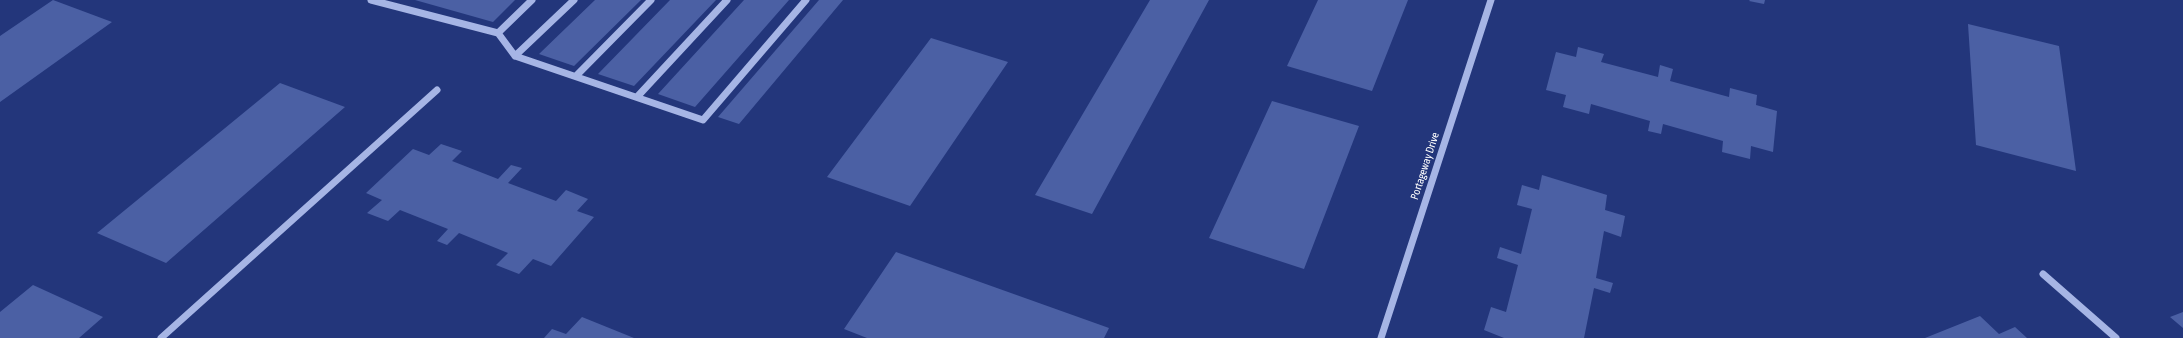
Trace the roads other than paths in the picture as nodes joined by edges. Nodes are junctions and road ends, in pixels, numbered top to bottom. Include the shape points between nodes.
1 (371, 0) edge
2 (532, 0) edge
3 (574, 0) edge
4 (651, 0) edge
5 (727, 0) edge
6 (806, 0) edge
7 (1491, 0) edge
8 (498, 33) junction
9 (515, 56) junction
10 (576, 76) junction
11 (437, 90) dead end
12 (637, 97) junction
13 (2043, 274) dead end
14 (161, 338) edge
15 (1381, 338) edge
16 (2116, 338) edge

1 - 8 street
2 - 8 street
3 - 9 street
4 - 10 street
5 - 12 street
6 - 12 street via 703,120
7 - 15 street, Portageway Drive
8 - 9 street
9 - 10 street
10 - 12 street
11 - 14 street
13 - 16 street

